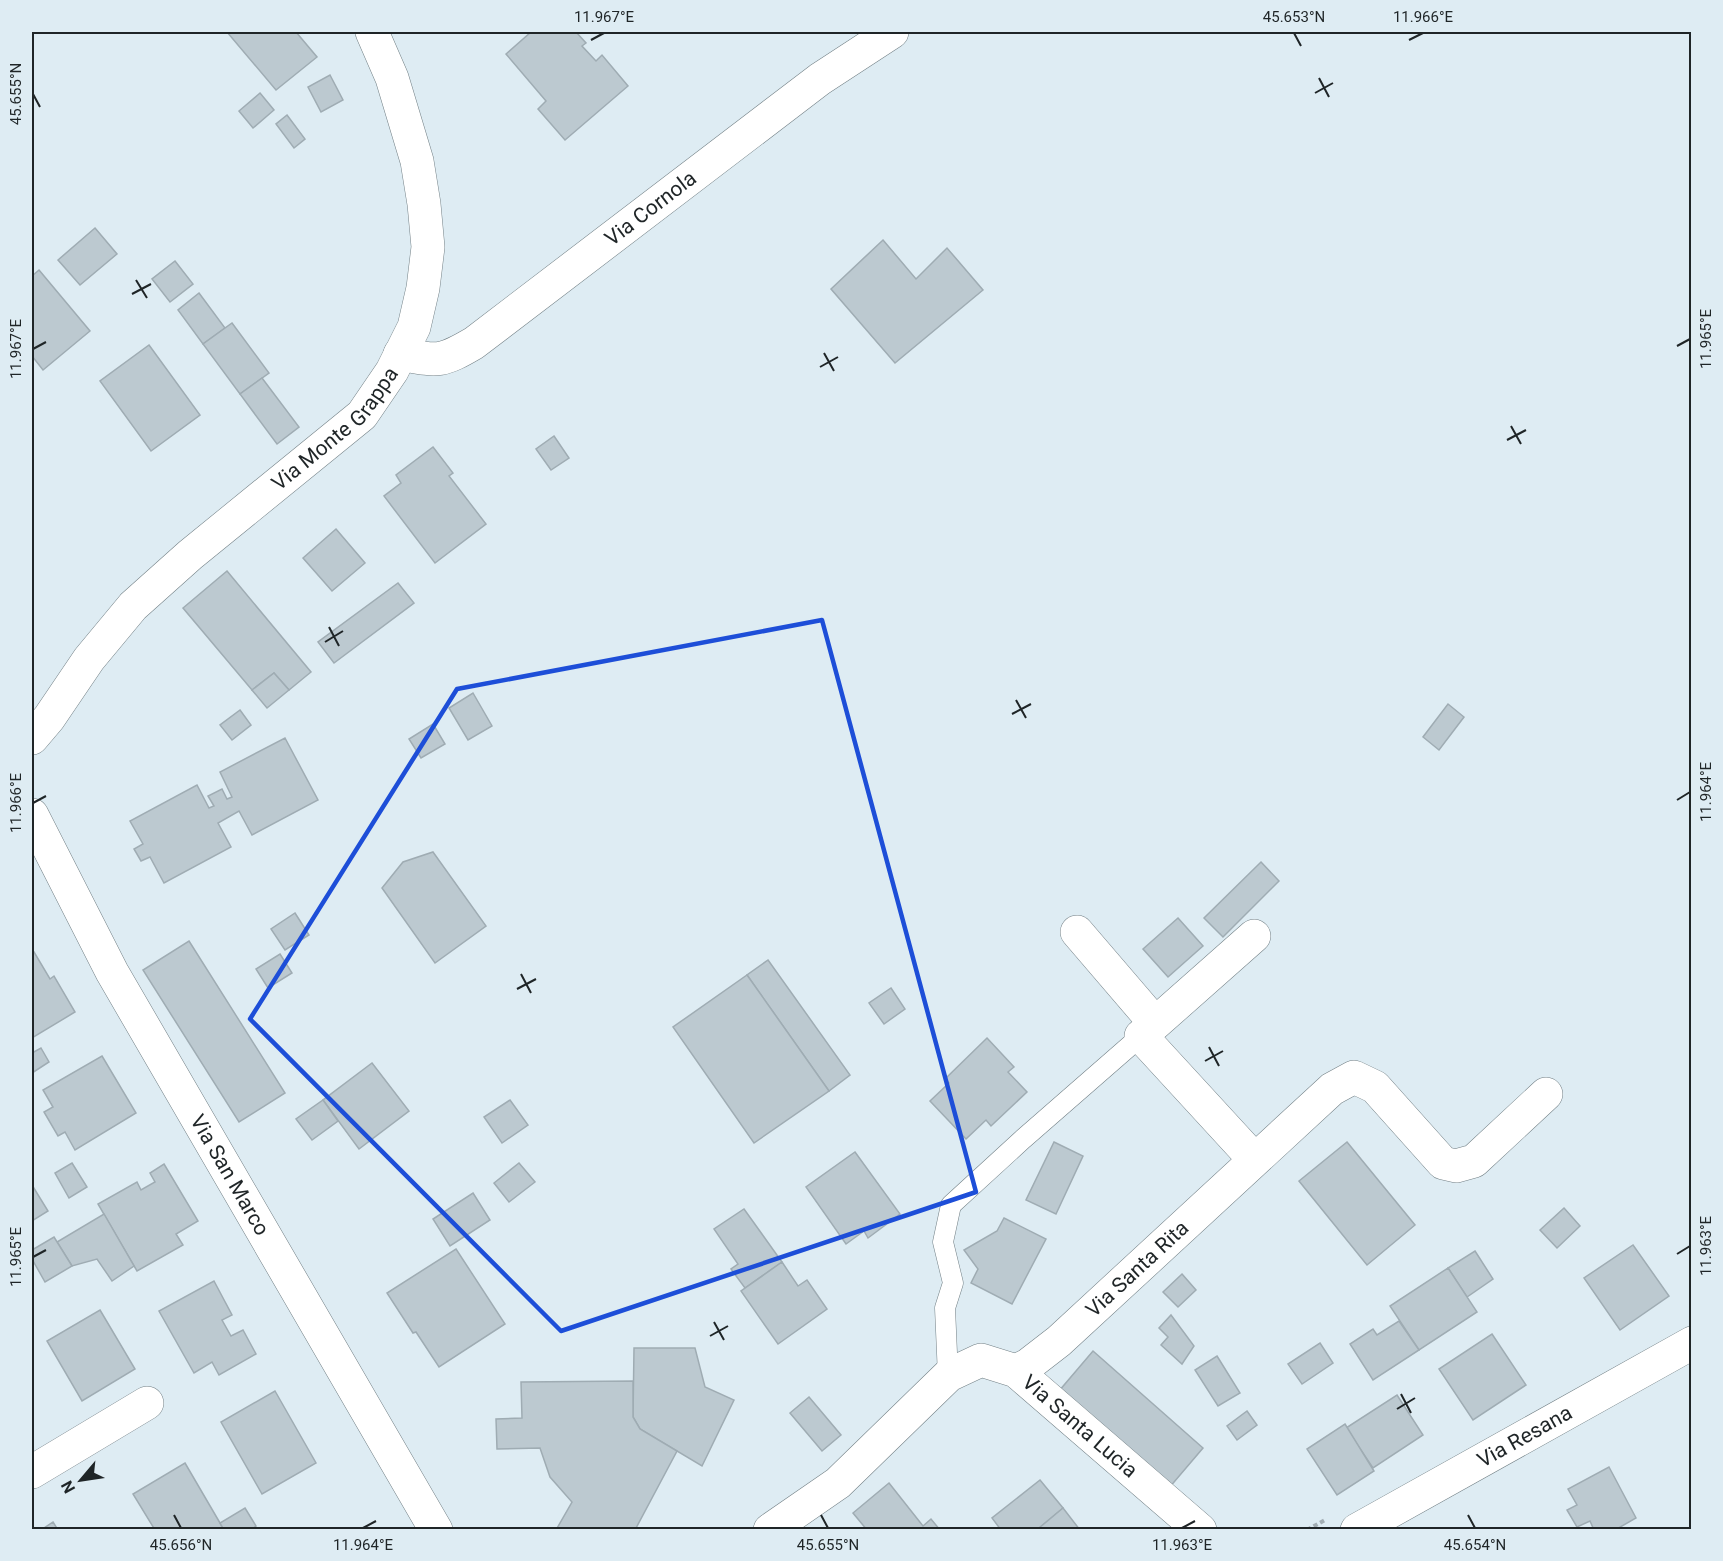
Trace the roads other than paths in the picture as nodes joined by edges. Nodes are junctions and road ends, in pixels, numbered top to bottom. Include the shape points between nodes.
1 (372, 32) edge
2 (892, 32) edge
3 (400, 354) junction
4 (32, 738) edge
5 (32, 815) edge
6 (1077, 932) dead end
7 (1254, 936) dead end
8 (1148, 1030) junction
9 (1546, 1094) dead end
10 (1254, 1159) junction
11 (1692, 1343) edge
12 (1016, 1371) junction
13 (948, 1376) junction
14 (147, 1403) dead end
15 (32, 1472) edge
16 (436, 1530) edge
17 (770, 1530) edge
18 (1200, 1530) edge
19 (1357, 1530) edge

1 - 3 street, Via Monte Grappa via 392,78 417,161 428,248 414,327
2 - 3 street, Via Cornola via 820,79 474,343 437,360
3 - 4 street, Via Monte Grappa via 362,415 133,606 88,658
5 - 16 street, Via San Marco via 112,972
6 - 8 street
7 - 8 street
8 - 10 street
8 - 13 lane via 951,1205 943,1242 953,1283 945,1308
9 - 10 street, Via Santa Rita via 1474,1161 1456,1166 1443,1163 1375,1088 1354,1077 1332,1089
10 - 12 street, Via Santa Rita via 1059,1341
11 - 19 street, Via Resana
12 - 13 street, Via Santa Lucia via 981,1360
12 - 18 street, Via Santa Lucia
13 - 17 street, Via Santa Lucia via 838,1483
14 - 15 street

